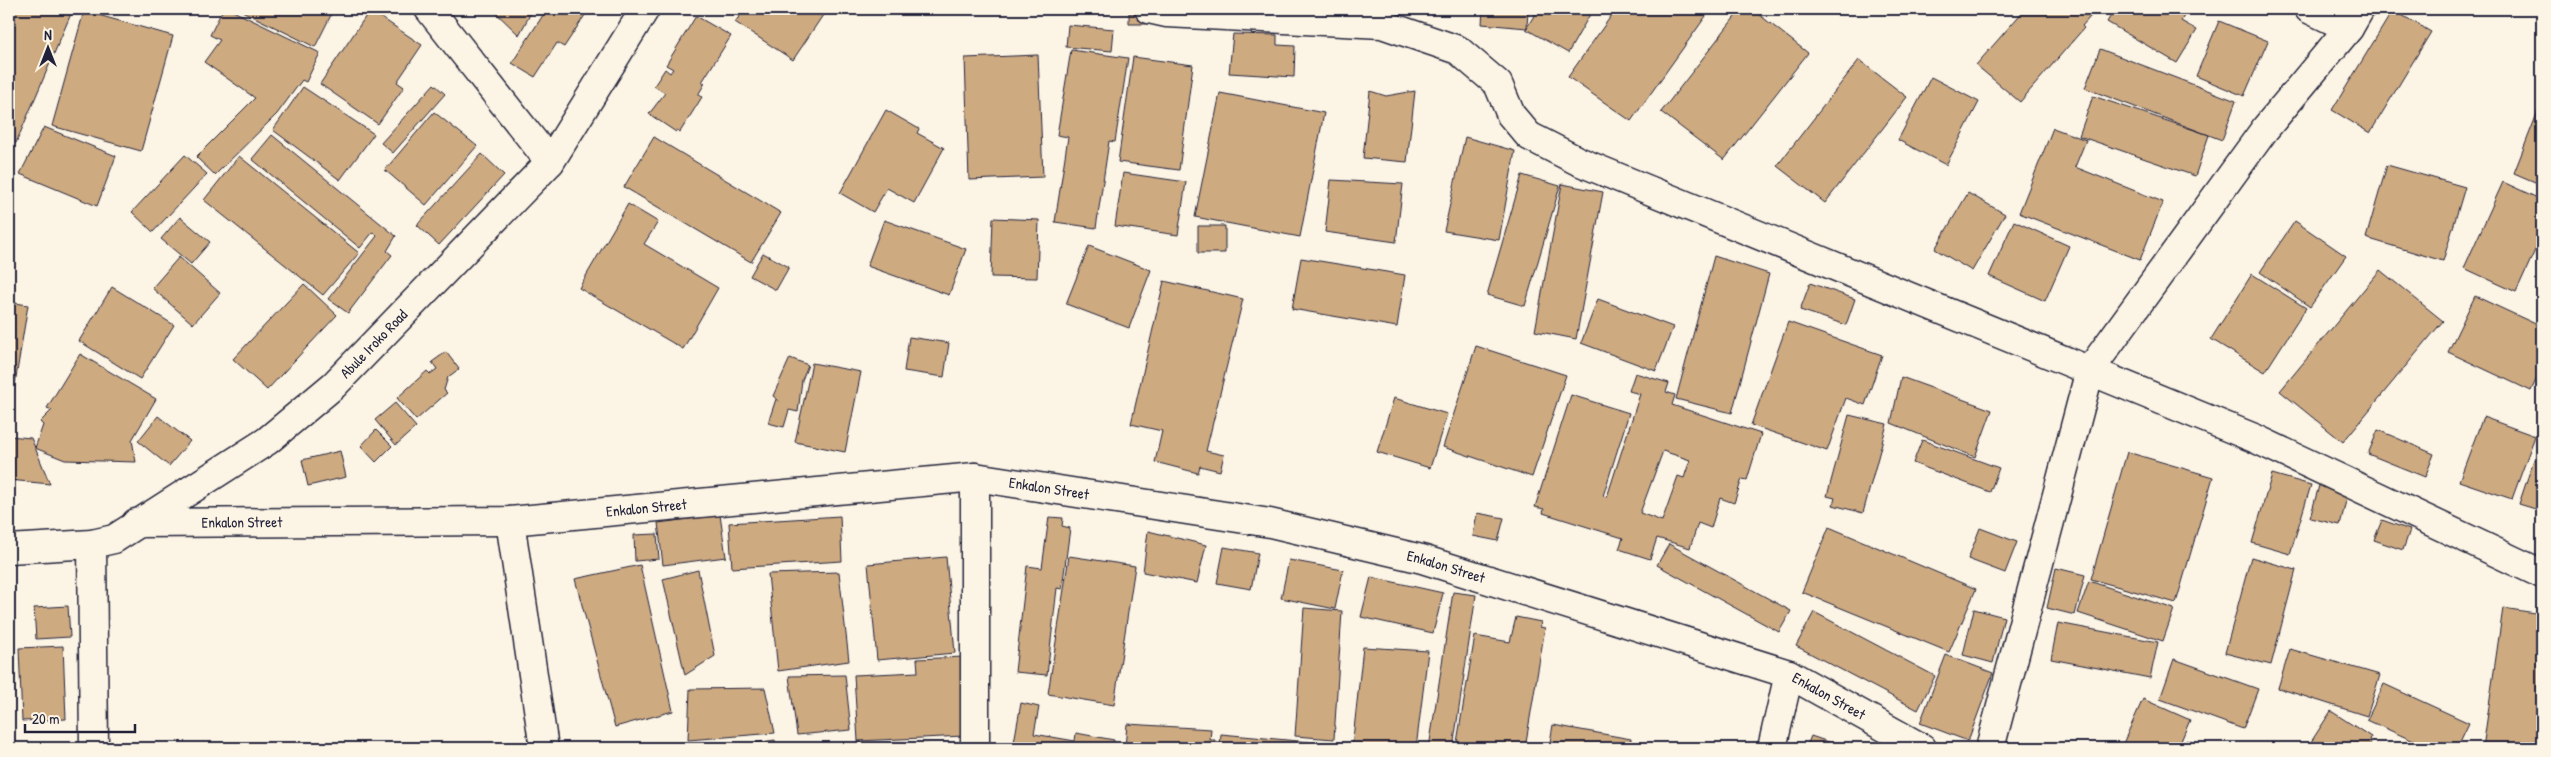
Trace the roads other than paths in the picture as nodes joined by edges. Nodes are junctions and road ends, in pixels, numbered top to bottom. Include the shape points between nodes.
1 (429, 9) edge
2 (645, 9) edge
3 (1149, 9) edge
4 (2309, 9) edge
5 (2355, 18) edge
6 (550, 162) junction
7 (2090, 370) junction
8 (976, 478) junction
9 (510, 522) junction
10 (136, 523) junction
11 (92, 544) junction
12 (9, 549) edge
13 (2542, 574) edge
14 (1790, 674) junction
15 (94, 748) edge
16 (544, 748) edge
17 (976, 748) edge
18 (1772, 748) edge
19 (1922, 748) edge
20 (1990, 748) edge

1 - 6 street
2 - 6 street, Abule Iroko Road
3 - 7 street via 1167,13 1382,24 1458,50 1498,84 1511,115 1529,136 1578,161
4 - 5 street
5 - 7 street via 2264,129
6 - 10 street, Abule Iroko Road via 334,385 267,441
7 - 13 street via 2254,438
7 - 20 street
8 - 9 street, Enkalon Street
8 - 14 street, Enkalon Street via 1270,523 1422,559
8 - 17 street
9 - 10 street, Enkalon Street
9 - 16 street
10 - 11 street, Abule Iroko Road via 114,538
11 - 12 street, Abule Iroko Road
11 - 15 street
14 - 18 street
14 - 19 street, Enkalon Street

